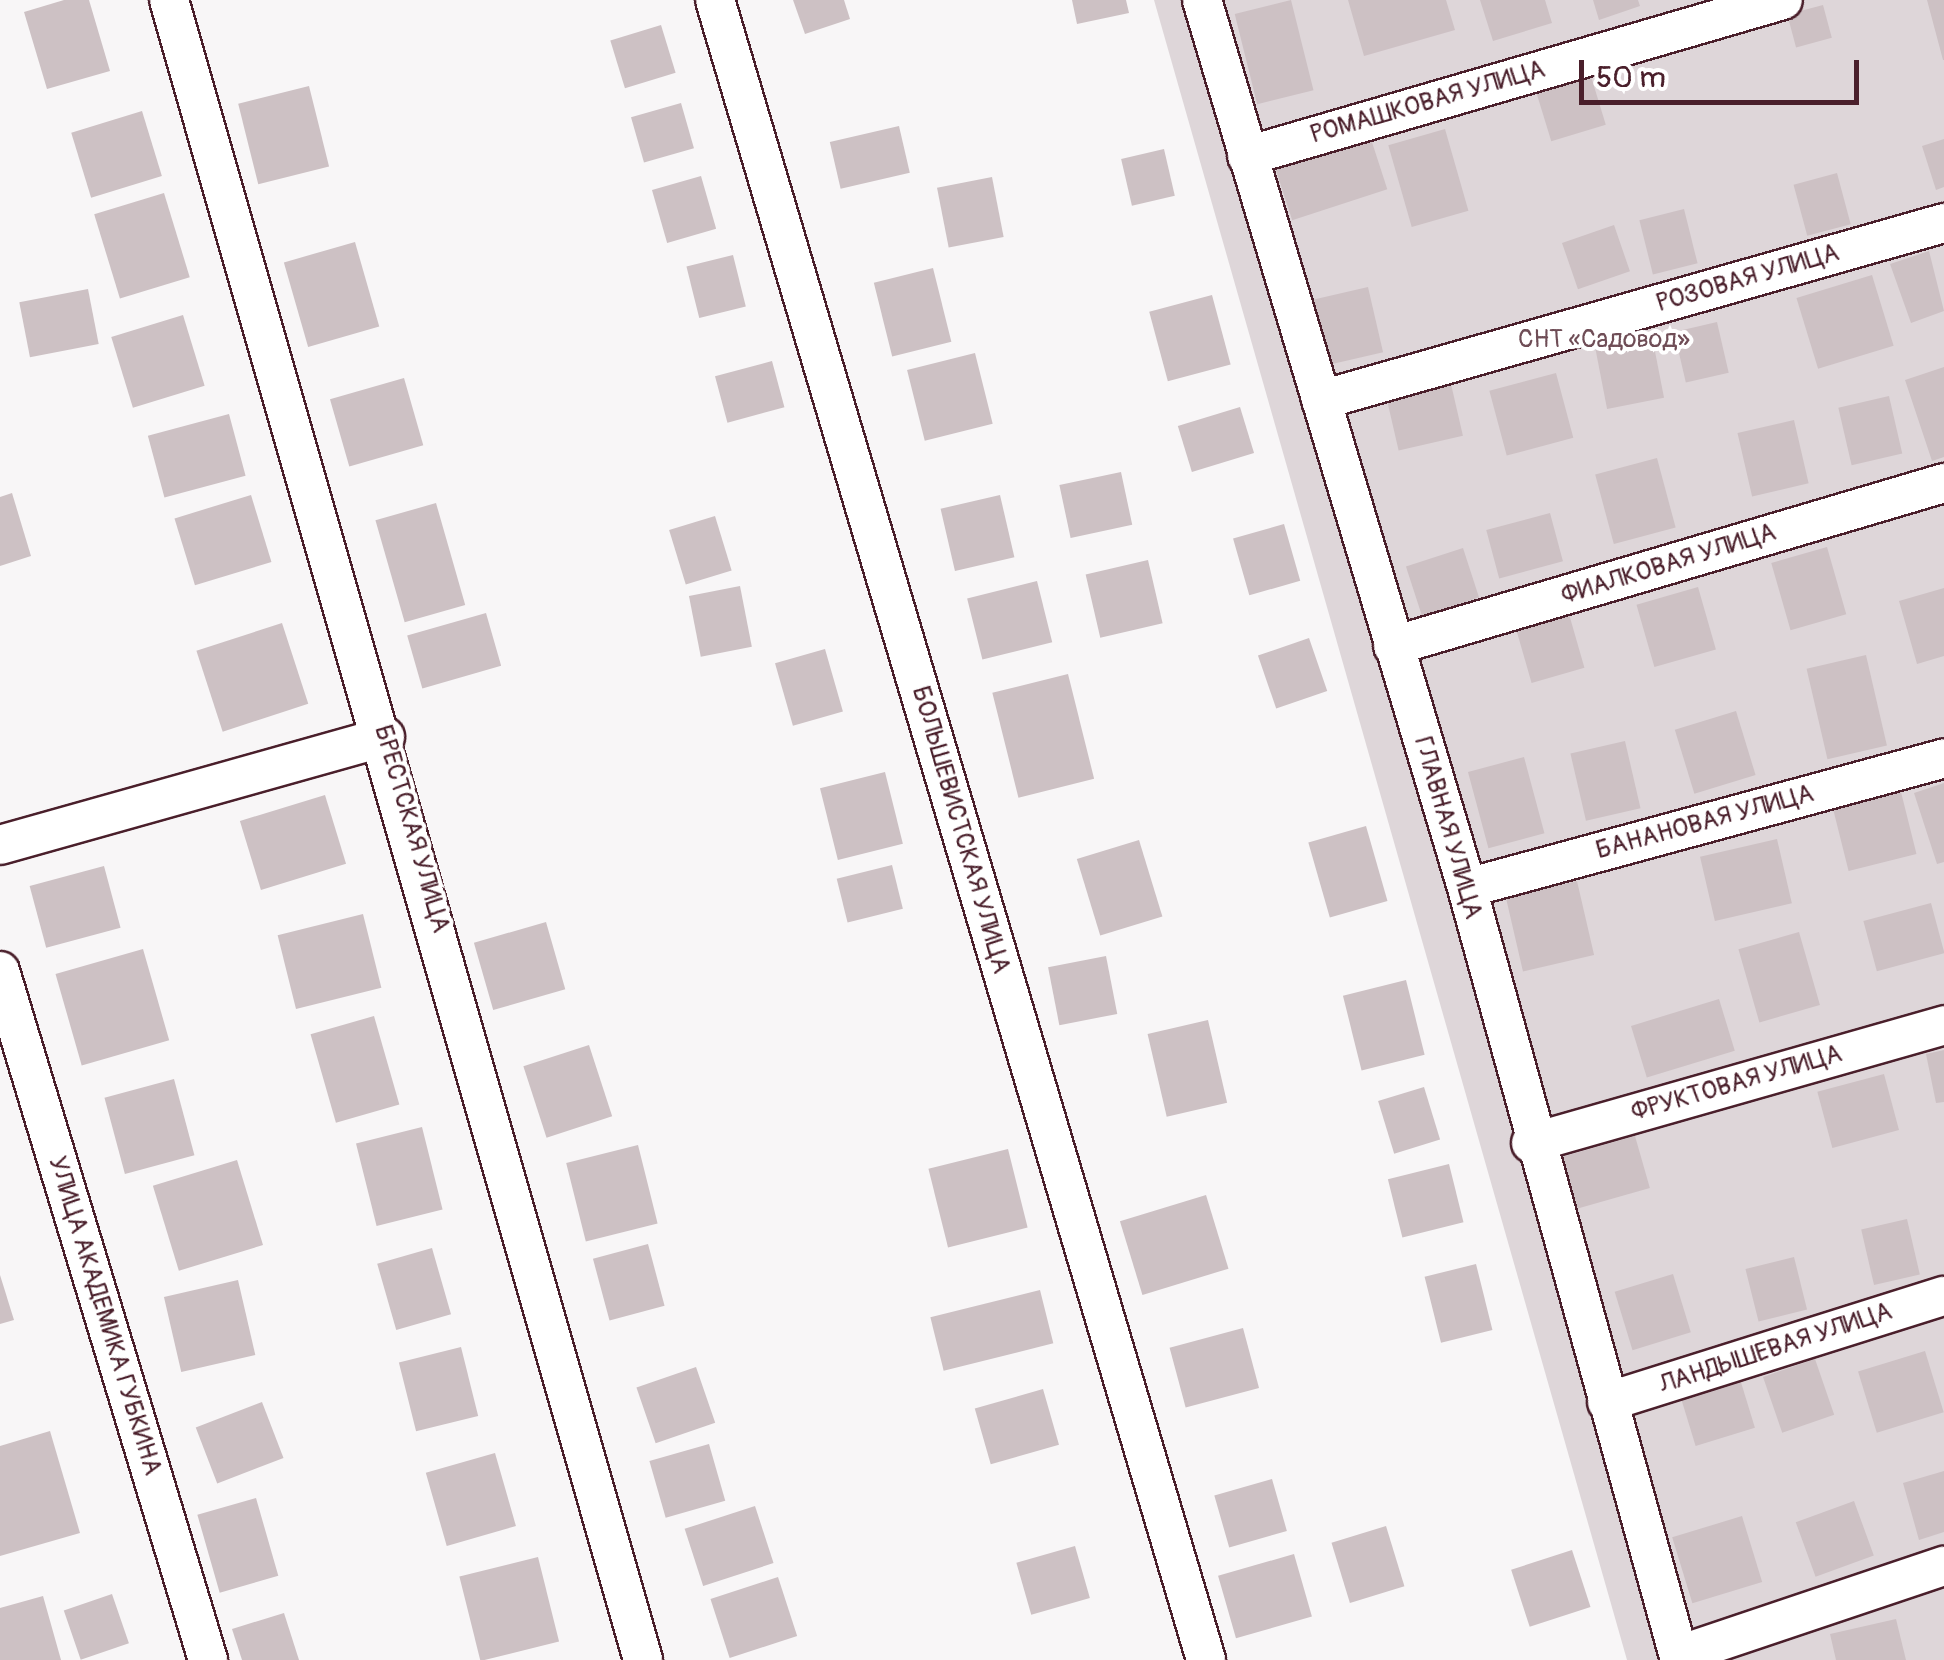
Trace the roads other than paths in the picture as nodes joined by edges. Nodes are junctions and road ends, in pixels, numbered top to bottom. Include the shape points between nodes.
1 (169, 0) edge
2 (714, 0) edge
3 (1202, 0) edge
4 (1783, 0) edge
5 (1247, 156) junction
6 (1944, 223) edge
7 (1321, 400) junction
8 (1944, 483) edge
9 (1394, 646) junction
10 (385, 737) junction
11 (1944, 758) edge
12 (0, 845) edge
13 (1466, 888) junction
14 (0, 971) edge
15 (1944, 1025) edge
16 (1531, 1143) junction
17 (1944, 1296) edge
18 (1607, 1402) junction
19 (1944, 1566) edge
20 (1680, 1658) edge
21 (208, 1660) edge
22 (643, 1660) edge
23 (1206, 1660) edge

1 - 10 street, БРЕСТСКАЯ УЛИЦА
2 - 23 street, БОЛЬШЕВИСТСКАЯ УЛИЦА
3 - 5 street, ГЛАВНАЯ УЛИЦА
4 - 5 street, РОМАШКОВАЯ УЛИЦА
5 - 7 street, ГЛАВНАЯ УЛИЦА
6 - 7 street, РОЗОВАЯ УЛИЦА
7 - 9 street, ГЛАВНАЯ УЛИЦА
8 - 9 street, ФИАЛКОВАЯ УЛИЦА
9 - 13 street, ГЛАВНАЯ УЛИЦА
10 - 12 street
10 - 22 street, БРЕСТСКАЯ УЛИЦА
11 - 13 street, БАНАНОВАЯ УЛИЦА
13 - 16 street, ГЛАВНАЯ УЛИЦА
14 - 21 street, УЛИЦА АКАДЕМИКА ГУБКИНА
15 - 16 street, ФРУКТОВАЯ УЛИЦА
16 - 18 street, ГЛАВНАЯ УЛИЦА
17 - 18 street, ЛАНДЫШЕВАЯ УЛИЦА
18 - 20 street, ГЛАВНАЯ УЛИЦА
19 - 20 street

